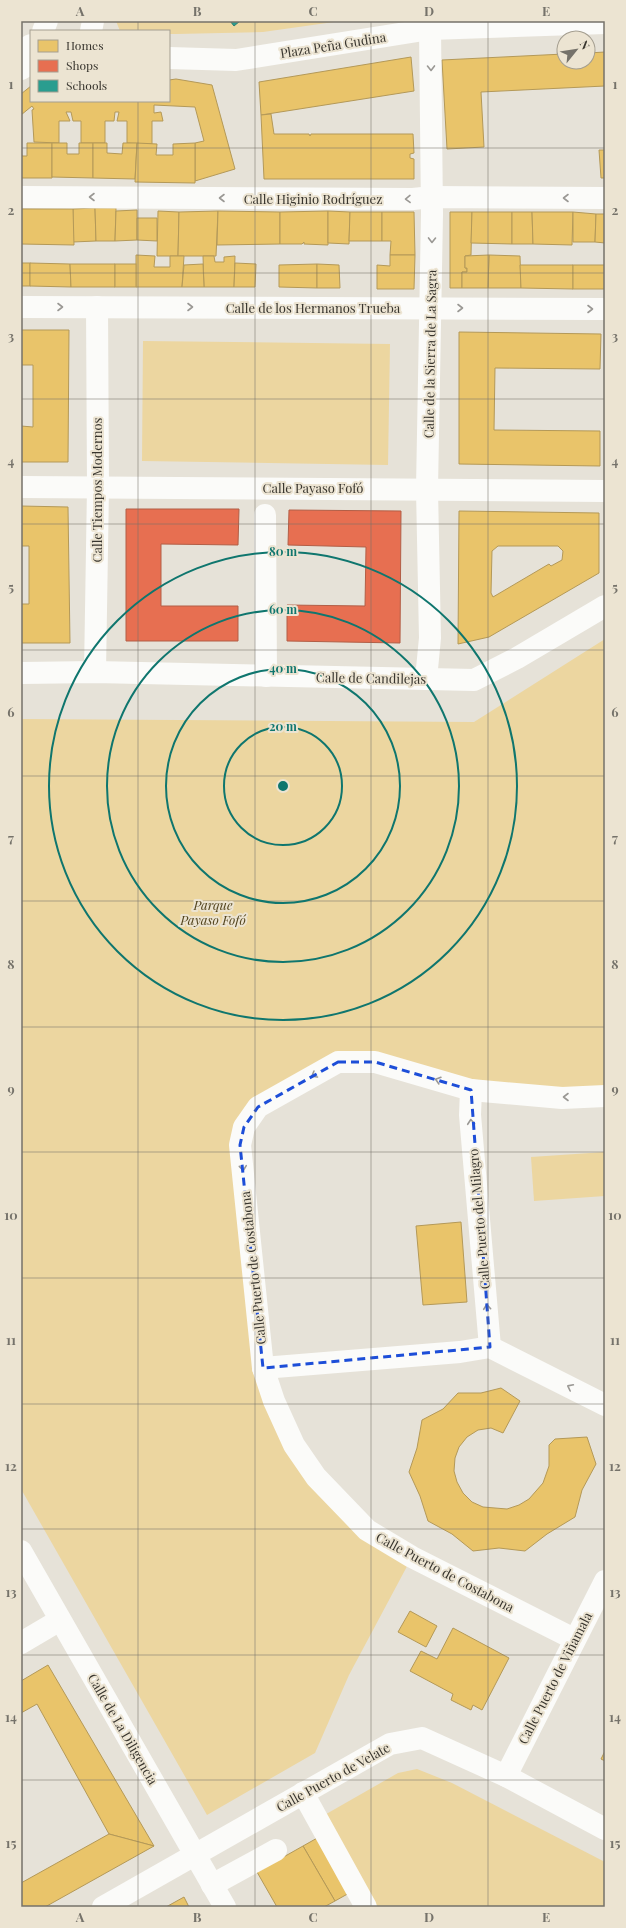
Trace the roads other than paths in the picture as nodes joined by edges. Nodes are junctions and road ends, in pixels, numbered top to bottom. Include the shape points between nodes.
1 (605, 23) edge
2 (430, 29) junction
3 (30, 46) edge
4 (21, 51) edge
5 (170, 52) edge
6 (170, 58) edge
7 (236, 60) junction
8 (30, 64) edge
9 (21, 69) edge
10 (21, 197) edge
11 (432, 197) junction
12 (605, 198) edge
13 (21, 307) edge
14 (97, 307) junction
15 (431, 308) junction
16 (605, 309) edge
17 (21, 487) edge
18 (98, 487) junction
19 (427, 489) junction
20 (605, 491) edge
21 (265, 515) dead end
22 (605, 606) edge
23 (95, 672) junction
24 (21, 673) edge
25 (266, 676) junction
26 (426, 679) junction
27 (470, 1090) junction
28 (605, 1096) edge
29 (490, 1347) junction
30 (263, 1368) junction
31 (605, 1405) edge
32 (21, 1551) edge
33 (605, 1581) edge
34 (60, 1620) junction
35 (574, 1639) junction
36 (21, 1643) edge
37 (506, 1776) junction
38 (303, 1793) junction
39 (605, 1829) edge
40 (276, 1850) dead end
41 (194, 1854) junction
42 (212, 1885) junction
43 (103, 1907) edge
44 (225, 1907) edge
45 (366, 1907) edge

1 - 2 street, Plaza Peña Gudina
2 - 7 street, Plaza Peña Gudina
2 -> 11 street, Calle de la Sierra de La Sagra
3 - 4 street
5 - 7 street, Plaza Peña Gudina
6 - 7 street, Plaza Peña Gudina
8 - 9 street
11 -> 10 street, Calle Higinio Rodríguez
12 -> 11 street, Calle Higinio Rodríguez
11 -> 15 street, Calle de la Sierra de La Sagra
13 -> 14 street, Calle de los Hermanos Trueba
14 -> 15 street, Calle de los Hermanos Trueba
14 - 18 street, Calle Tiempos Modernos
15 -> 16 street, Calle de los Hermanos Trueba
15 - 19 street, Calle de la Sierra de La Sagra
17 - 18 street, Calle Payaso Fofó
18 - 19 street, Calle Payaso Fofó
18 - 23 street, Calle Tiempos Modernos
19 - 20 street, Calle Payaso Fofó
19 - 26 street, Calle de la Sierra de La Sagra via 430,638
21 - 25 street
22 - 26 street, Calle de Candilejas via 474,680
23 - 24 street, Calle de Candilejas
23 - 25 street, Calle de Candilejas
25 - 26 street, Calle de Candilejas
28 -> 27 street, Calle Puerto de Costabona via 562,1098
29 -> 27 street, Calle Puerto del Milagro via 470,1116
27 -> 30 street, Calle Puerto de Costabona via 375,1062 338,1062 258,1107 244,1127 240,1145
29 - 30 street via 460,1352
31 -> 29 street
30 - 35 street, Calle Puerto de Costabona via 274,1401 294,1444 316,1477 367,1530 412,1557
32 - 34 street, Calle de La Diligencia
33 - 35 street, Calle Puerto de Viñamala
34 - 36 street
34 - 41 street, Calle de La Diligencia
35 - 37 street, Calle Puerto de Viñamala
37 - 38 street, Calle Puerto de Velate via 422,1738 390,1744
37 - 39 street, Calle Puerto de Velate
38 - 41 street, Calle Puerto de Velate
38 - 45 street
40 - 42 street
41 - 42 street, Calle de La Diligencia
41 - 43 street, Calle Puerto de Velate
42 - 44 street, Calle de La Diligencia

